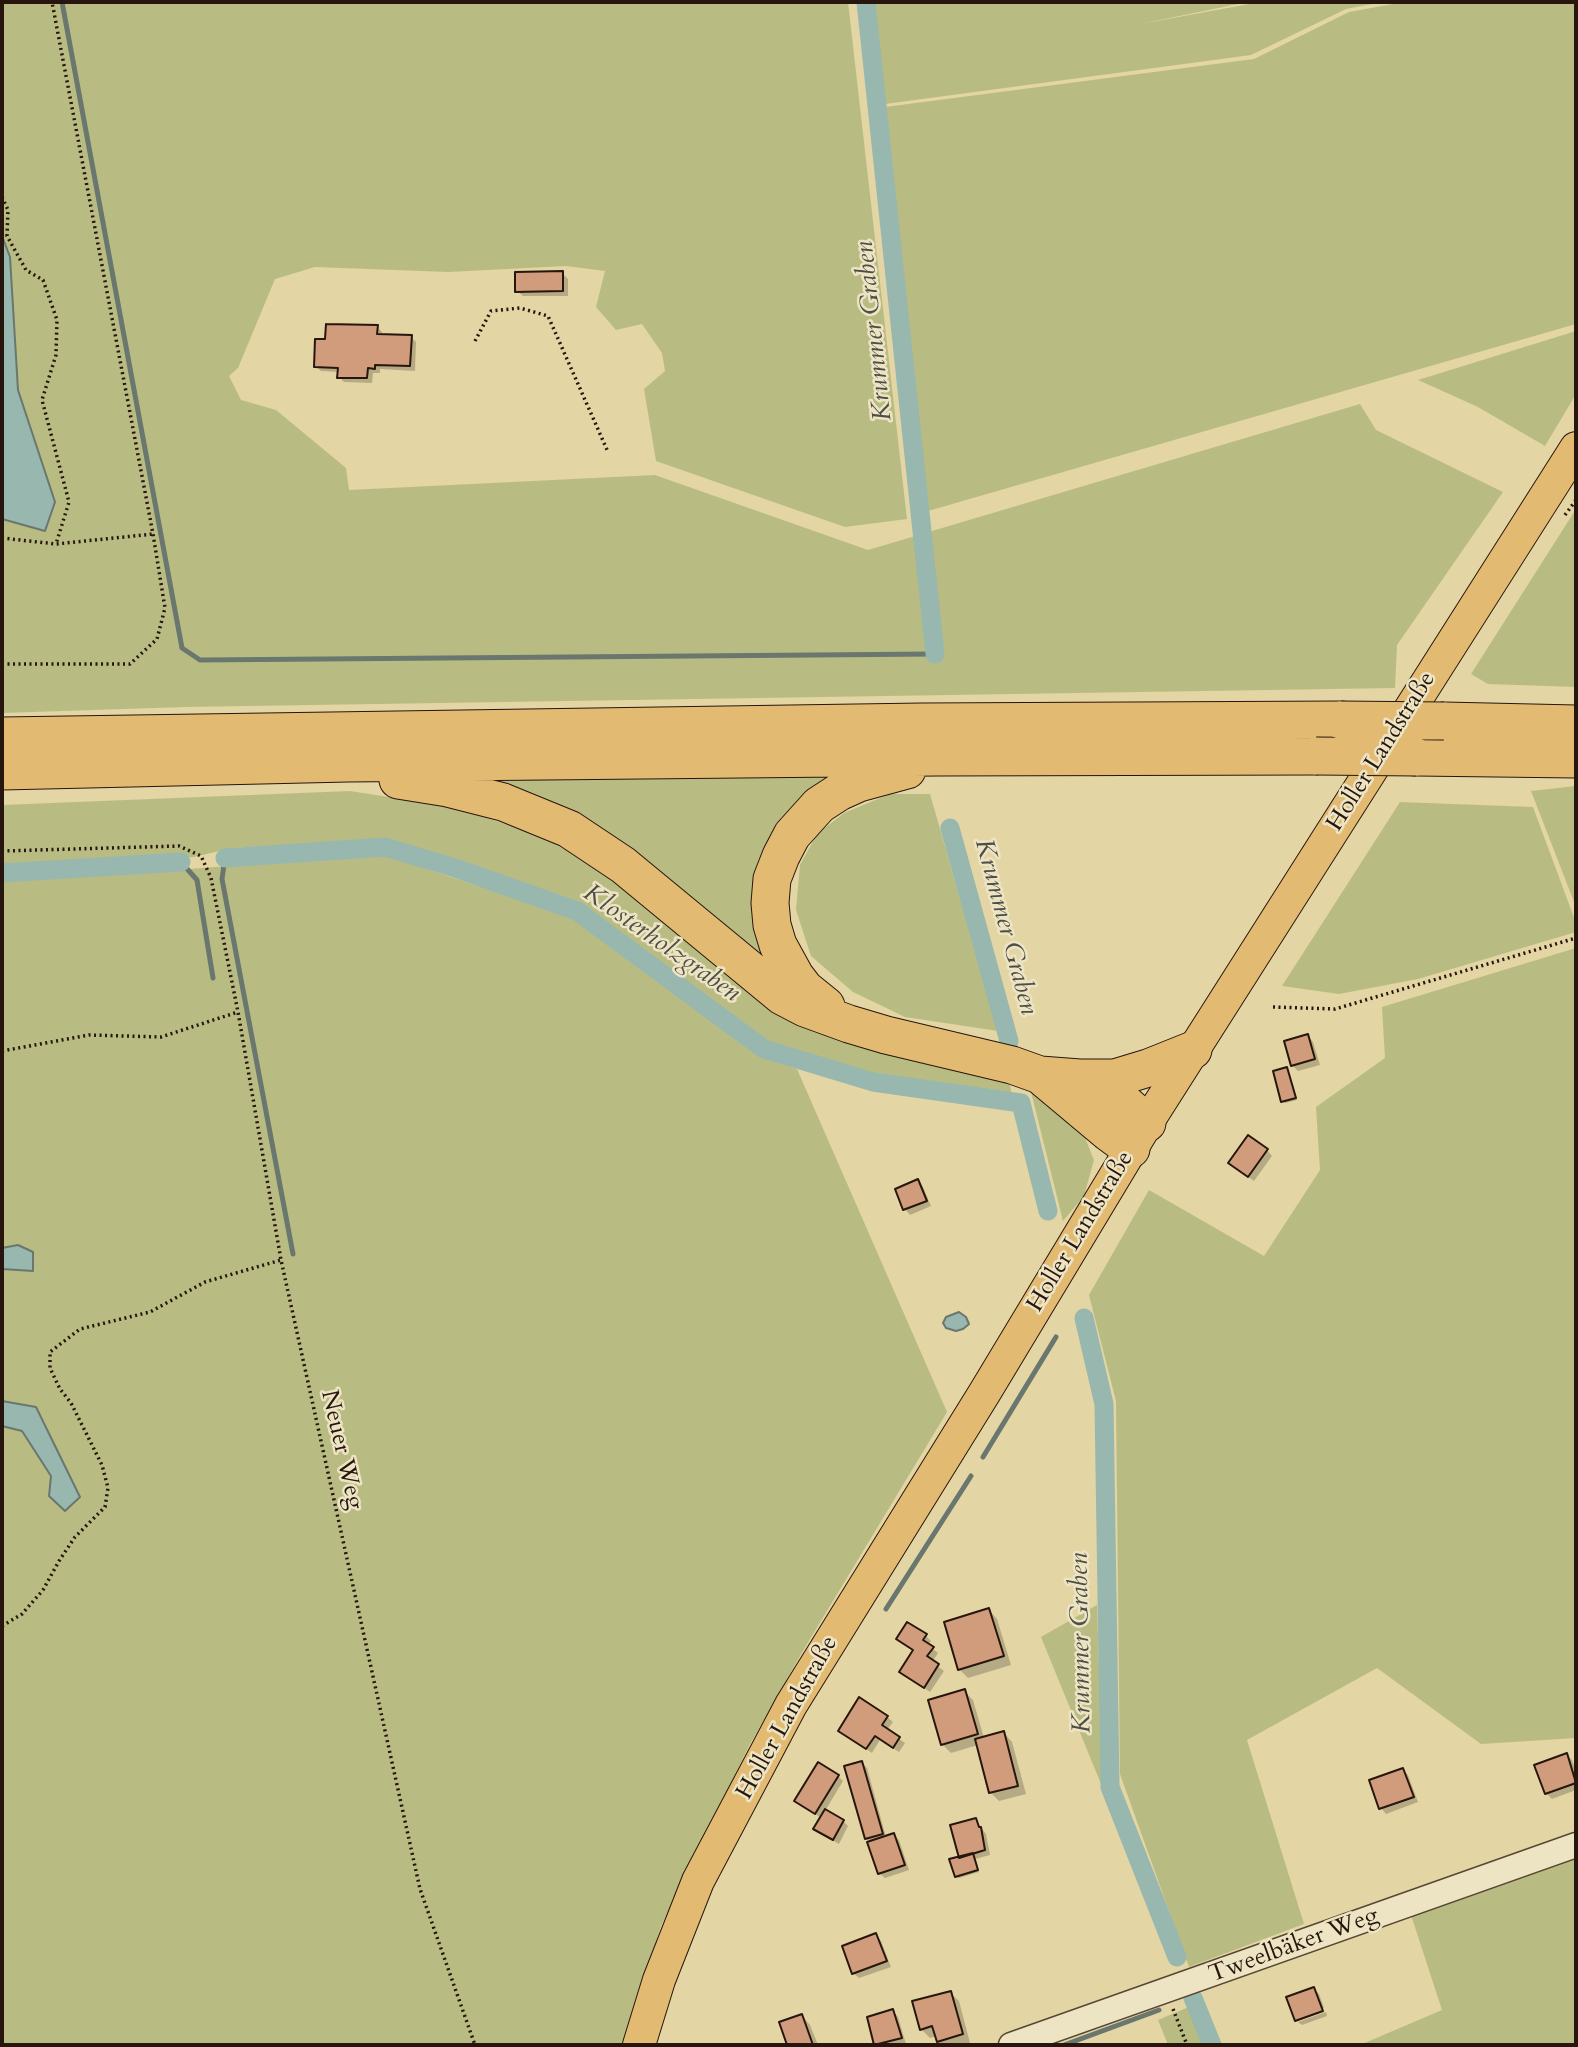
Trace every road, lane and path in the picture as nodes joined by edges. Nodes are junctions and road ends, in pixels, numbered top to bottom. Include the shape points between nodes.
1 (52, 2) edge
2 (2, 197) edge
3 (475, 341) dead end
4 (1576, 448) edge
5 (608, 452) dead end
6 (153, 534) junction
7 (2, 538) edge
8 (56, 544) junction
9 (2, 664) edge
10 (1576, 724) edge
11 (2, 736) edge
12 (938, 757) junction
13 (1576, 759) edge
14 (348, 763) junction
15 (2, 771) edge
16 (2, 851) edge
17 (1576, 938) edge
18 (1273, 1007) dead end
19 (238, 1012) junction
20 (849, 1024) junction
21 (1193, 1050) junction
22 (2, 1051) edge
23 (1040, 1075) junction
24 (1080, 1078) junction
25 (1139, 1136) junction
26 (281, 1260) junction
27 (2, 1626) edge
28 (1576, 1845) edge
29 (1167, 1991) junction
30 (475, 2045) edge
31 (639, 2045) edge
32 (1011, 2045) edge
33 (1187, 2045) edge

1 - 6 path
2 - 8 path via 8,210 7,236 26,270 43,280 57,320 56,355 42,400 69,502
3 - 5 path via 491,311 520,307 548,316
4 - 21 main road, Holler Landstraße
6 - 8 path
6 - 9 path via 165,608 157,639 130,664
7 - 8 path
10 - 11 highway, bridge via 922,722
12 - 13 highway, bridge
12 - 14 highway
12 - 20 highway via 901,773 859,783 819,805 792,835 772,879 772,925 778,945 805,989
14 - 15 highway
14 - 20 highway via 398,780 503,802 569,829 623,865 782,996
16 - 19 path, Neuer Weg via 178,846 201,856 211,877
17 - 18 path via 1335,1009
19 - 22 path via 161,1037 89,1035
19 - 26 path, Neuer Weg
20 - 23 highway
21 - 24 highway via 1115,1078
21 - 25 main road, Holler Landstraße
23 - 24 highway
23 - 25 highway via 1108,1132
24 - 25 highway via 1118,1097
25 - 31 main road, Holler Landstraße via 791,1704 698,1881
26 - 27 path via 205,1282 150,1312 80,1329 50,1352 50,1368 102,1465 108,1488 105,1507 75,1537 43,1590 22,1614
26 - 30 path, Neuer Weg via 419,1889
28 - 29 street, Tweelbäker Weg
29 - 32 street, Tweelbäker Weg
29 - 33 path

